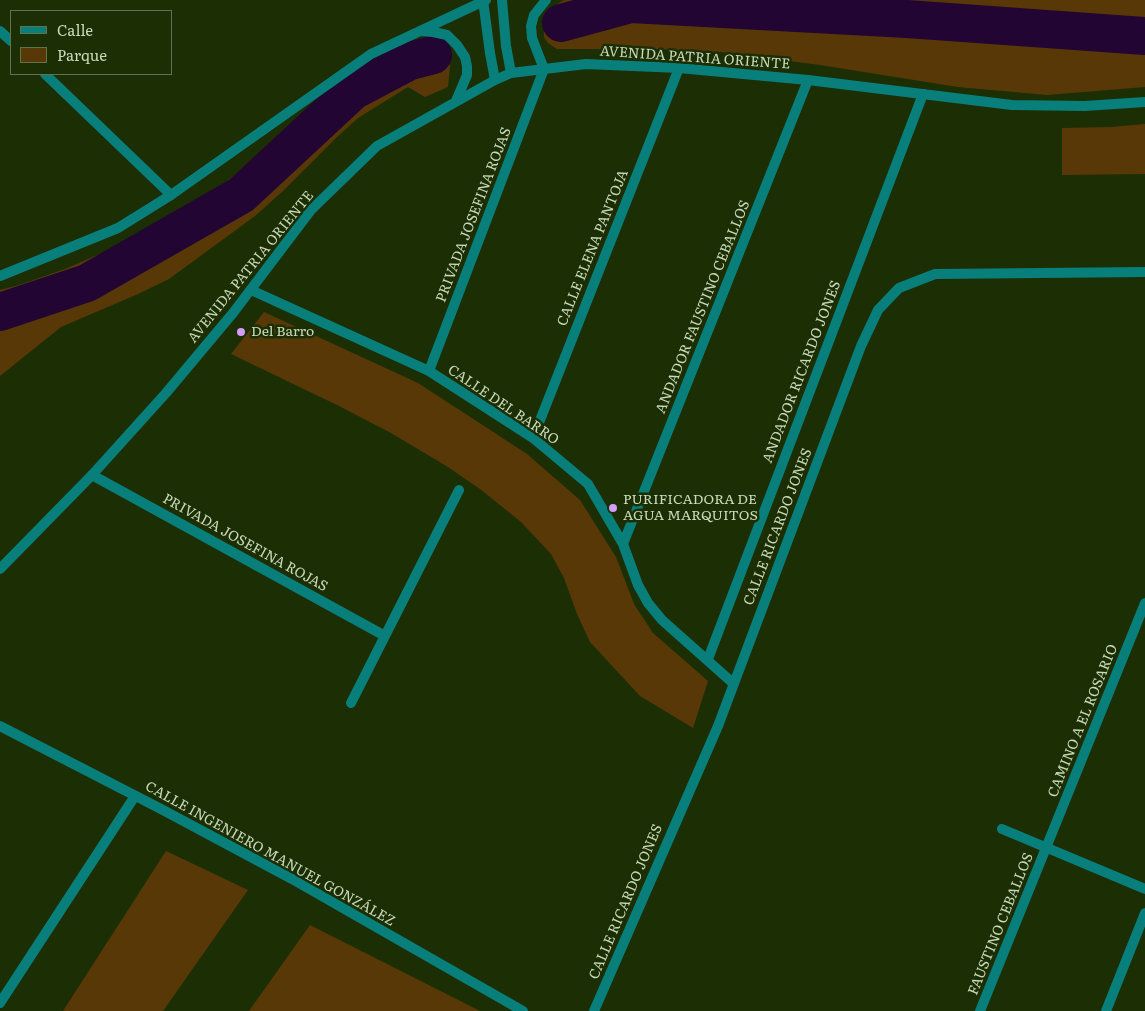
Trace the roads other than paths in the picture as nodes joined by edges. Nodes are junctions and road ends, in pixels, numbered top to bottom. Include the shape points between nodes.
1 (484, 0) edge
2 (502, 0) edge
3 (546, 0) edge
4 (0, 31) edge
5 (419, 31) junction
6 (10, 40) edge
7 (679, 68) junction
8 (544, 69) junction
9 (511, 73) junction
10 (46, 75) edge
11 (495, 80) junction
12 (808, 80) junction
13 (923, 94) junction
14 (456, 102) junction
15 (1145, 102) edge
16 (171, 195) junction
17 (1145, 272) edge
18 (0, 276) edge
19 (251, 290) junction
20 (429, 371) junction
21 (533, 438) junction
22 (92, 475) junction
23 (459, 490) dead end
24 (623, 544) junction
25 (0, 569) edge
26 (1145, 604) edge
27 (385, 636) junction
28 (708, 659) junction
29 (734, 684) junction
30 (351, 703) dead end
31 (0, 726) edge
32 (135, 796) junction
33 (1002, 829) dead end
34 (1047, 848) junction
35 (1145, 889) edge
36 (1145, 913) edge
37 (0, 1003) edge
38 (523, 1011) edge
39 (594, 1011) edge
40 (980, 1011) edge
41 (1106, 1011) edge

1 - 5 street
1 - 11 street
2 - 9 street
3 - 8 street via 534,15 532,26 532,38
4 - 6 street
5 - 14 street via 447,35 464,57 467,75
5 - 16 street via 371,54
7 - 8 street, AVENIDA PATRIA ORIENTE via 586,64
7 - 12 street, AVENIDA PATRIA ORIENTE
7 - 21 street, CALLE ELENA PANTOJA
8 - 9 street, AVENIDA PATRIA ORIENTE
8 - 20 street, PRIVADA JOSEFINA ROJAS
9 - 11 street, AVENIDA PATRIA ORIENTE
10 - 16 street
11 - 14 street, AVENIDA PATRIA ORIENTE
12 - 13 street, AVENIDA PATRIA ORIENTE
12 - 24 street, ANDADOR FAUSTINO CEBALLOS
13 - 15 street, AVENIDA PATRIA ORIENTE via 1012,105 1085,106
13 - 28 street, ANDADOR RICARDO JONES
14 - 19 street, AVENIDA PATRIA ORIENTE via 377,146 311,210
16 - 18 street via 118,228
17 - 29 street, CALLE RICARDO JONES via 935,274 899,288 878,310 861,346
19 - 20 street, CALLE DEL BARRO
19 - 22 street, AVENIDA PATRIA ORIENTE via 166,393
20 - 21 street, CALLE DEL BARRO
21 - 24 street, CALLE DEL BARRO via 588,484
22 - 25 street, AVENIDA PATRIA ORIENTE
22 - 27 street, PRIVADA JOSEFINA ROJAS
23 - 27 street
24 - 28 street, CALLE DEL BARRO via 648,603 662,620
26 - 34 street, CAMINO A EL ROSARIO
27 - 30 street
28 - 29 street, CALLE DEL BARRO
29 - 39 street, CALLE RICARDO JONES
31 - 32 street, CALLE INGENIERO MANUEL GONZÁLEZ
32 - 37 street
32 - 38 street, CALLE INGENIERO MANUEL GONZÁLEZ via 292,879
33 - 34 street
34 - 35 street
34 - 40 street, FAUSTINO CEBALLOS
36 - 41 street

